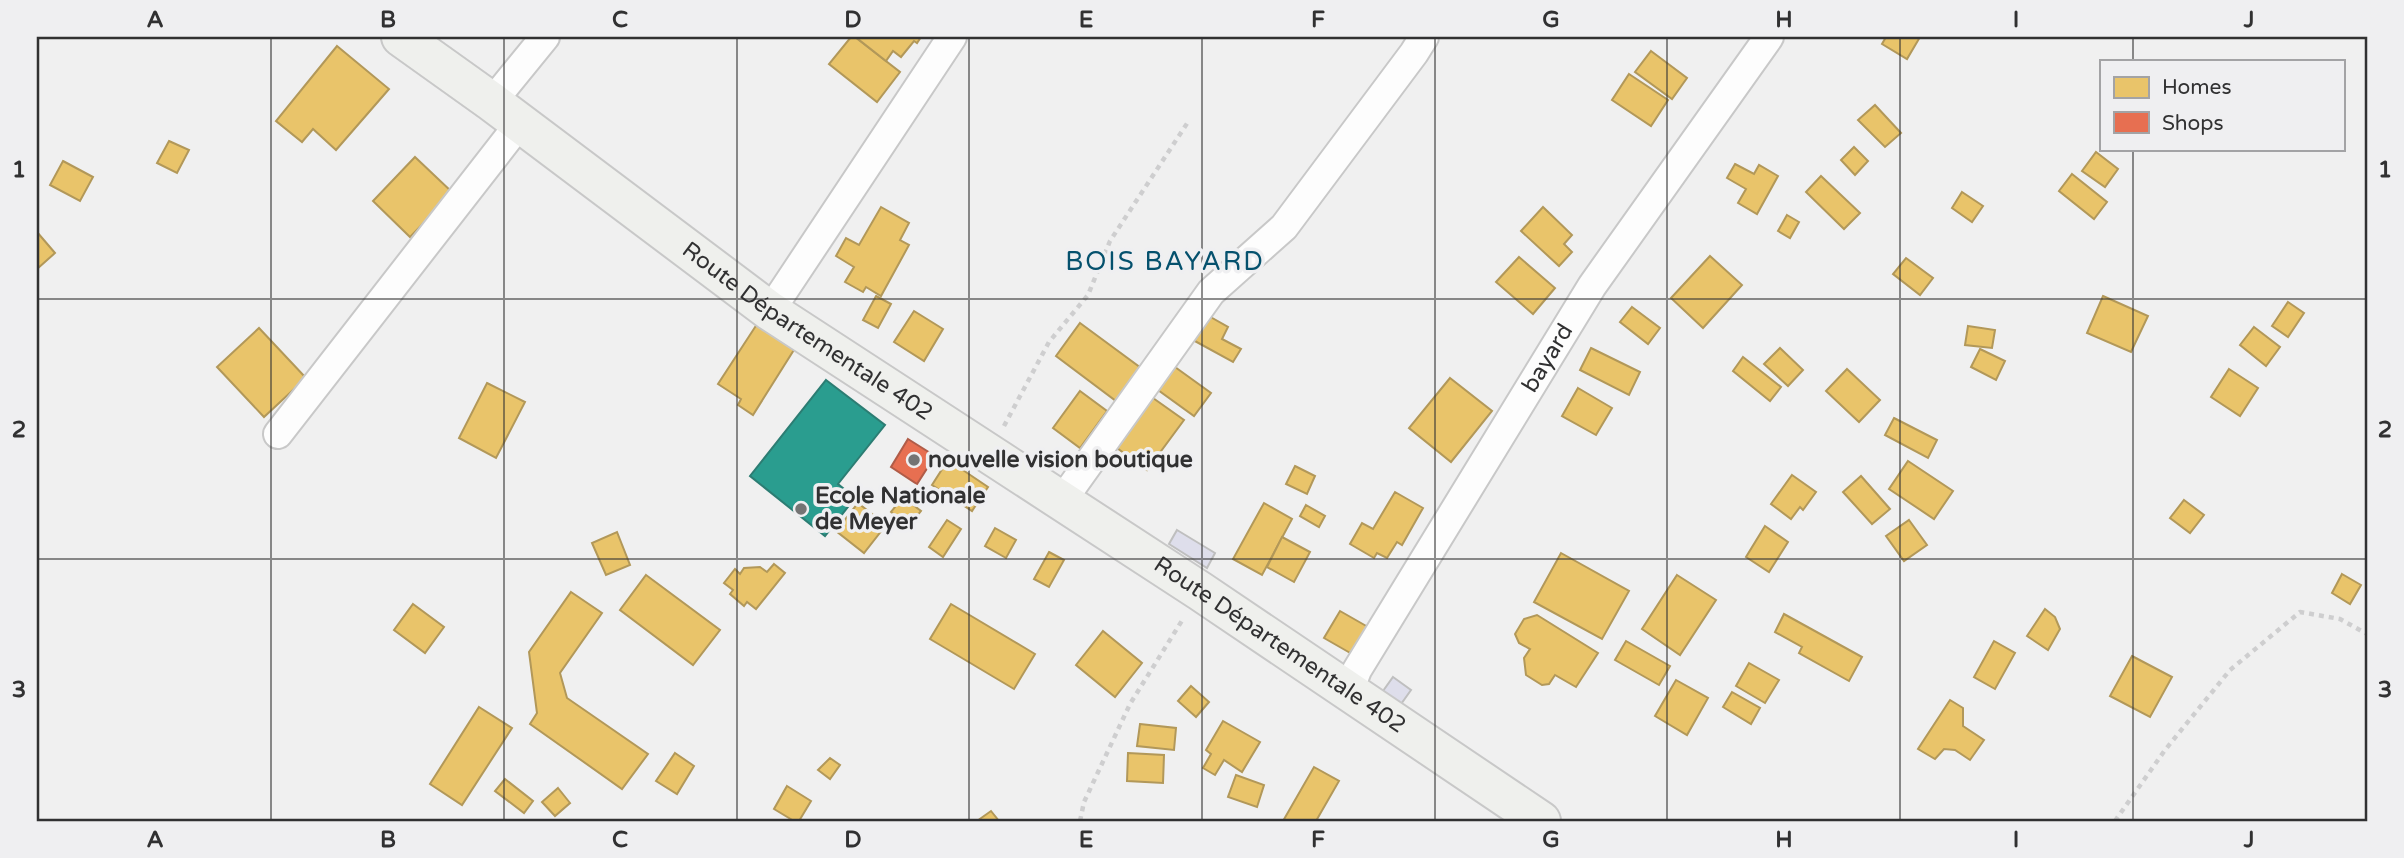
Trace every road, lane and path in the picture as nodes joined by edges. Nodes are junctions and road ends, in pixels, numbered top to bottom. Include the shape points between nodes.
1 (401, 37) edge
2 (545, 37) edge
3 (953, 37) edge
4 (1424, 37) edge
5 (1769, 37) edge
6 (506, 112) junction
7 (1188, 122) dead end
8 (770, 311) junction
9 (278, 434) dead end
10 (988, 455) junction
11 (1061, 502) junction
12 (1200, 591) junction
13 (2367, 634) edge
14 (1349, 691) junction
15 (1080, 821) edge
16 (1541, 821) edge
17 (2115, 821) edge

1 - 6 main road, Route Départementale 402
2 - 6 street
3 - 8 street
4 - 11 street via 1284,228 1211,292
5 - 14 street, bayard via 1592,286 1357,670
6 - 8 main road, Route Départementale 402
6 - 9 street
7 - 10 path via 1110,241 1088,295 1049,342
8 - 10 main road, Route Départementale 402
10 - 11 main road, Route Départementale 402
11 - 12 main road, Route Départementale 402
12 - 14 main road, Route Départementale 402
12 - 15 path via 1130,704 1084,802
13 - 17 path via 2340,619 2300,612 2230,670
14 - 16 main road, Route Départementale 402

